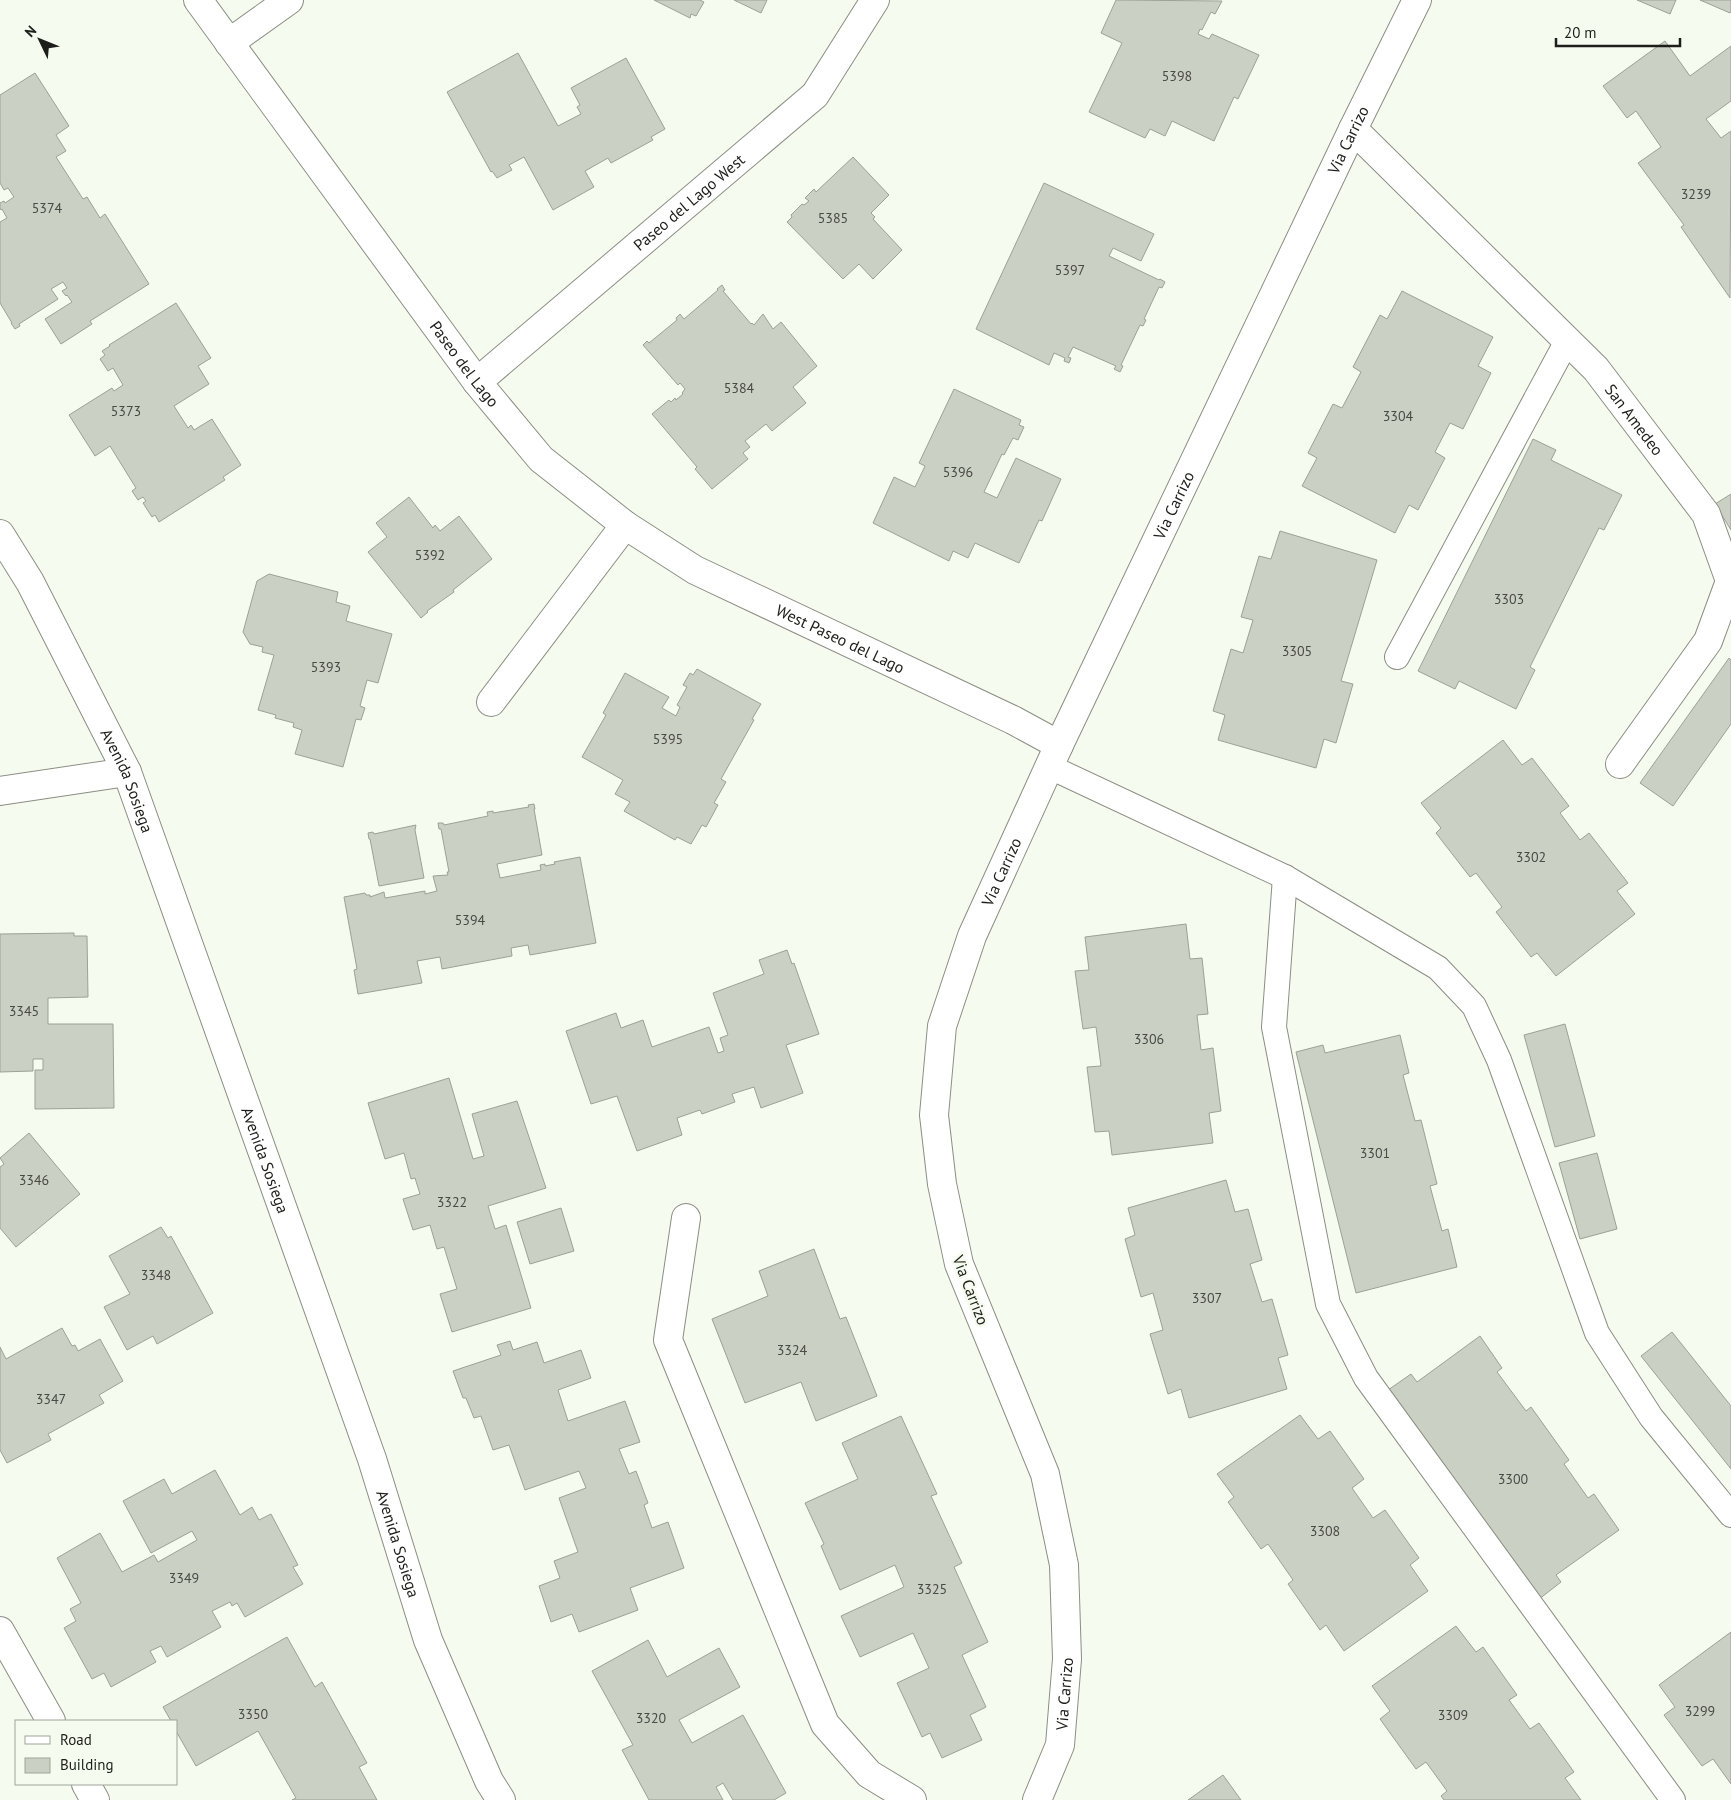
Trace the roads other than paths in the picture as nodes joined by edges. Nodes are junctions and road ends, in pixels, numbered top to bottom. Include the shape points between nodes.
1 (198, 0) edge
2 (289, 0) edge
3 (875, 0) edge
4 (1417, 0) edge
5 (229, 43) junction
6 (1353, 129) junction
7 (1567, 341) junction
8 (477, 382) junction
9 (624, 525) junction
10 (0, 534) edge
11 (1397, 657) dead end
12 (491, 702) dead end
13 (1054, 756) junction
14 (1620, 764) dead end
15 (127, 772) junction
16 (0, 791) edge
17 (1285, 877) junction
18 (686, 1218) dead end
19 (1731, 1515) edge
20 (0, 1631) edge
21 (50, 1720) edge
22 (87, 1785) edge
23 (95, 1800) edge
24 (501, 1800) edge
25 (912, 1800) edge
26 (1037, 1800) edge
27 (1673, 1800) edge

1 - 5 street, Paseo del Lago
2 - 5 street
3 - 8 street, Paseo del Lago West via 815,95
4 - 6 street, Via Carrizo
5 - 8 street, Paseo del Lago
6 - 7 street, San Amedeo
6 - 13 street, Via Carrizo
7 - 11 lane
7 - 14 street, San Amedeo via 1596,369 1706,514 1730,581 1708,641
8 - 9 street, Paseo del Lago via 541,459
9 - 12 street
9 - 13 street, West Paseo del Lago via 695,570 1013,720
10 - 15 street, Avenida Sosiega via 30,582
13 - 17 lane
13 - 26 street, Via Carrizo via 972,936 942,1026 934,1115 942,1184 959,1264 1046,1474 1064,1565 1067,1659 1060,1745
15 - 16 street
15 - 24 street, Avenida Sosiega via 372,1459 428,1640 489,1781
17 - 19 lane via 1438,968 1474,1006 1499,1060 1597,1333 1651,1417
17 - 27 lane via 1274,1027 1328,1304 1366,1378
18 - 25 street via 668,1340 826,1724 869,1774
20 - 21 street
22 - 23 street

